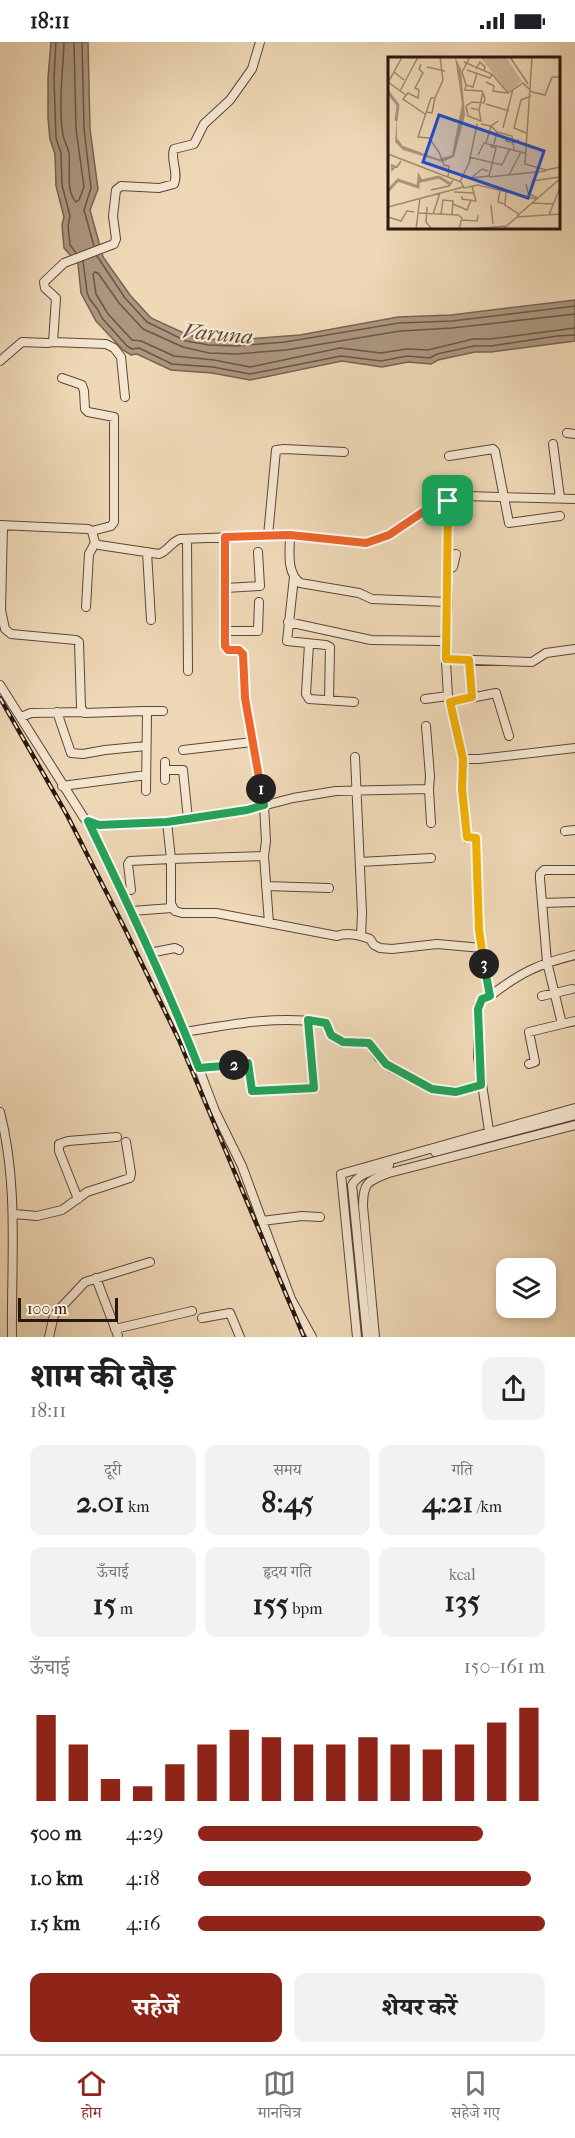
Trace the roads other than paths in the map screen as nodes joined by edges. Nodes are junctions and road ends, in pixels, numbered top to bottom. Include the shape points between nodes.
1 (260, 42) edge
2 (53, 342) junction
3 (0, 361) edge
4 (62, 378) dead end
5 (125, 397) dead end
6 (553, 444) dead end
7 (344, 452) dead end
8 (449, 456) dead end
9 (505, 496) junction
10 (560, 498) junction
11 (575, 499) edge
12 (448, 501) junction
13 (560, 516) dead end
14 (1, 526) edge
15 (92, 531) junction
16 (290, 535) junction
17 (268, 536) junction
18 (225, 537) junction
19 (187, 539) junction
20 (95, 543) junction
21 (147, 552) junction
22 (258, 552) dead end
23 (456, 554) dead end
24 (448, 570) junction
25 (294, 577) junction
26 (225, 588) junction
27 (259, 602) dead end
28 (448, 602) junction
29 (86, 607) dead end
30 (151, 620) dead end
31 (288, 622) junction
32 (2, 630) edge
33 (225, 631) junction
34 (309, 644) junction
35 (445, 645) junction
36 (575, 649) edge
37 (446, 659) junction
38 (469, 660) junction
39 (188, 671) dead end
40 (0, 685) edge
41 (472, 697) junction
42 (329, 699) junction
43 (425, 699) dead end
44 (449, 699) junction
45 (354, 702) dead end
46 (144, 711) junction
47 (163, 711) dead end
48 (57, 712) junction
49 (83, 712) junction
50 (21, 717) junction
51 (426, 726) dead end
52 (509, 736) dead end
53 (252, 742) junction
54 (146, 746) junction
55 (575, 748) edge
56 (183, 750) dead end
57 (355, 757) dead end
58 (463, 759) junction
59 (146, 775) junction
60 (165, 780) dead end
61 (62, 786) junction
62 (429, 789) junction
63 (146, 791) dead end
64 (356, 791) junction
65 (264, 805) junction
66 (188, 819) junction
67 (88, 821) junction
68 (167, 822) junction
69 (431, 823) dead end
70 (575, 830) edge
71 (565, 831) dead end
72 (264, 856) junction
73 (431, 858) dead end
74 (171, 859) junction
75 (360, 862) junction
76 (575, 870) edge
77 (266, 886) junction
78 (329, 888) dead end
79 (131, 890) dead end
80 (575, 902) edge
81 (542, 903) junction
82 (172, 908) junction
83 (131, 911) junction
84 (269, 923) junction
85 (361, 936) junction
86 (482, 948) junction
87 (179, 950) dead end
88 (150, 953) junction
89 (575, 955) edge
90 (547, 962) junction
91 (572, 989) dead end
92 (554, 994) junction
93 (490, 996) junction
94 (542, 996) dead end
95 (308, 1020) junction
96 (575, 1021) edge
97 (562, 1024) junction
98 (185, 1032) junction
99 (529, 1064) dead end
100 (199, 1068) junction
101 (481, 1085) junction
102 (575, 1108) edge
103 (0, 1112) edge
104 (575, 1115) edge
105 (575, 1125) edge
106 (489, 1131) junction
107 (117, 1137) dead end
108 (126, 1142) dead end
109 (78, 1199) junction
110 (14, 1214) junction
111 (320, 1218) dead end
112 (262, 1221) junction
113 (150, 1262) dead end
114 (96, 1278) junction
115 (192, 1311) dead end
116 (202, 1318) dead end
117 (116, 1332) edge
118 (12, 1337) edge
119 (49, 1337) edge
120 (240, 1337) edge
121 (312, 1337) edge
122 (357, 1337) edge
123 (367, 1337) edge
124 (375, 1337) edge

1 - 2 street via 252,69 230,100 204,124 194,144 174,149 174,184 159,188 121,186 116,190 114,244 70,260 43,285 56,298
2 - 3 street via 22,342
2 - 5 street via 106,344 114,348 121,357
4 - 15 street via 82,385 88,412 111,415 115,421 114,522
6 - 10 street
7 - 17 street via 276,450
8 - 9 street via 493,448
9 - 10 street
9 - 12 street via 465,496
9 - 13 street via 510,524
10 - 11 street
12 - 16 street via 429,508 389,535 366,543
12 - 24 street
14 - 15 street
14 - 32 street
15 - 20 street
16 - 17 street
16 - 25 street via 290,568
17 - 18 street
18 - 19 street
18 - 26 street
19 - 21 street via 176,540 164,553
19 - 39 street
20 - 21 street
20 - 29 street via 89,554
21 - 30 street
22 - 26 street via 260,586
23 - 24 street via 453,567
24 - 28 street
25 - 28 street via 300,583 372,598
25 - 31 street
26 - 33 street
27 - 33 street via 258,631
28 - 35 street
31 - 34 street via 287,642
31 - 35 street via 371,640 442,641
32 - 49 street via 79,642
33 - 53 street via 226,649 243,654
34 - 42 street via 326,645 332,651
34 - 42 street via 307,696
35 - 37 street
36 - 38 street via 546,653 532,662
37 - 38 street
37 - 44 street
38 - 41 street
40 - 50 street
41 - 44 street
41 - 52 street via 496,693
42 - 45 street
43 - 44 street
44 - 58 street
46 - 47 street
46 - 49 street
46 - 54 street
48 - 49 street
48 - 50 street via 31,712
48 - 54 street via 71,753
50 - 61 street
51 - 62 street
53 - 56 street
53 - 65 street
54 - 59 street
55 - 58 street
57 - 64 street
58 - 86 street via 467,837 476,838
59 - 61 street
59 - 63 street
60 - 66 street via 165,766 183,770
61 - 67 street
62 - 64 street
62 - 69 street
64 - 65 street
64 - 75 street
65 - 66 street
65 - 72 street
66 - 68 street
67 - 68 street via 99,825
67 - 83 street
68 - 74 street
70 - 71 street
72 - 74 street
72 - 77 street
73 - 75 street
74 - 79 street via 130,861
74 - 82 street
75 - 85 street
76 - 81 street via 541,872
77 - 78 street
77 - 84 street
80 - 81 street
81 - 90 street
82 - 83 street
82 - 84 street via 182,913 216,913
83 - 88 street
84 - 85 street via 337,936
85 - 86 street via 380,948 437,944
86 - 93 street
87 - 88 street
88 - 98 street
89 - 90 street
90 - 92 street
90 - 93 street via 511,979
91 - 92 street
92 - 94 street
92 - 97 street
93 - 101 street via 482,999 478,1009
95 - 98 street via 239,1022
95 - 100 street via 314,1088 252,1091 248,1063
95 - 101 street via 326,1023 331,1035 343,1042 369,1043 386,1064 432,1089 456,1092
96 - 97 street
97 - 99 street via 529,1032 535,1062
98 - 100 street
100 - 112 street
101 - 106 street
102 - 106 street
103 - 110 street via 10,1156
104 - 123 street via 415,1157 357,1178 351,1196
105 - 124 street via 389,1173 368,1182 363,1206
106 - 122 street via 341,1174
107 - 109 street via 59,1144
108 - 109 street via 130,1178 87,1192
109 - 110 street via 53,1213
110 - 118 street
111 - 112 street
112 - 121 street via 291,1299
113 - 114 street
114 - 117 street
114 - 119 street via 85,1282 54,1315
115 - 117 street
116 - 120 street via 230,1313

